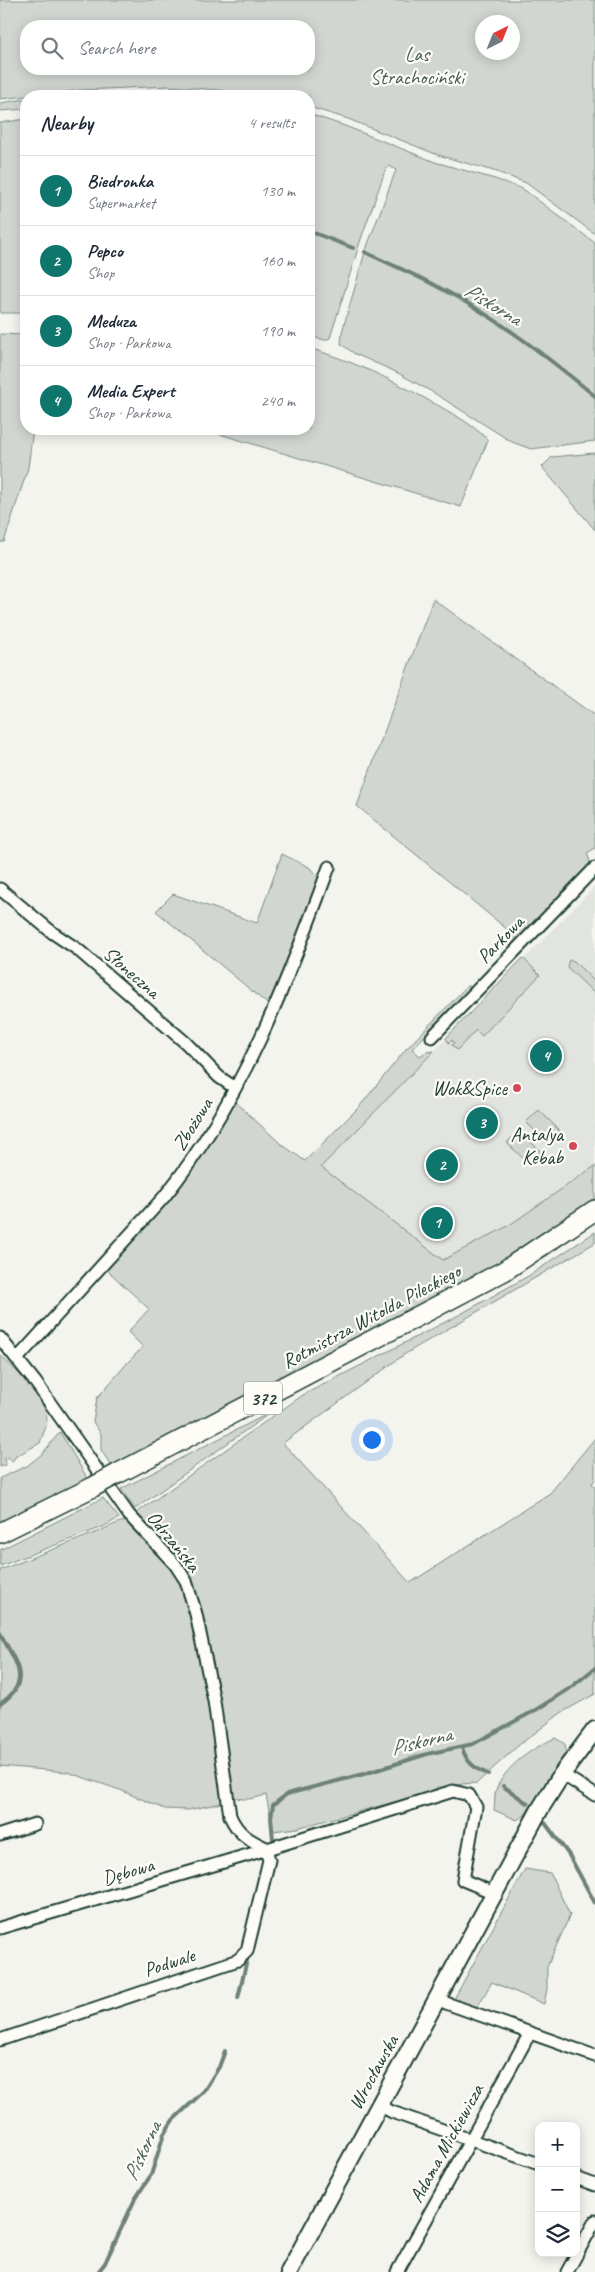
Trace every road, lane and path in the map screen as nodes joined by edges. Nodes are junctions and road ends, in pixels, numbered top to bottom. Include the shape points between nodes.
1 (329, 867) dead end
2 (595, 868) edge
3 (0, 889) edge
4 (432, 1037) dead end
5 (235, 1088) junction
6 (595, 1210) edge
7 (0, 1338) edge
8 (18, 1358) junction
9 (0, 1533) edge
10 (595, 1730) edge
11 (562, 1774) junction
12 (595, 1795) edge
13 (35, 1824) dead end
14 (0, 1835) edge
15 (266, 1848) junction
16 (494, 1893) junction
17 (0, 1928) edge
18 (438, 1998) junction
19 (530, 2033) junction
20 (0, 2040) edge
21 (595, 2056) edge
22 (379, 2105) junction
23 (470, 2139) junction
24 (535, 2163) edge
25 (580, 2179) edge
26 (595, 2185) edge
27 (595, 2221) edge
28 (289, 2272) edge
29 (397, 2272) edge
30 (567, 2272) edge

1 - 5 street, Zbożowa via 277,1005
2 - 4 street, Parkowa
3 - 5 street, Słoneczna via 77,949
5 - 8 street, Zbożowa via 220,1118 182,1175
6 - 9 main road, Rotmistrza Witolda Pileckiego / 372, bridge via 496,1276
7 - 8 street, Odrzańska
8 - 15 street, Odrzańska via 128,1515 175,1564 186,1581 214,1700 228,1806 235,1828
10 - 11 main road, Wrocławska
11 - 12 street
11 - 16 main road, Wrocławska
13 - 14 street
15 - 16 street via 453,1791 469,1795 476,1807 463,1880
15 - 17 street, Dębowa
15 - 20 street, Podwale via 270,1860 244,1956
16 - 18 main road, Wrocławska
18 - 19 street
18 - 22 main road, Wrocławska
19 - 21 street
19 - 23 street, Adama Mickiewicza
22 - 23 street
22 - 28 main road, Wrocławska
23 - 24 street
23 - 29 street, Adama Mickiewicza
25 - 26 street
27 - 30 street

